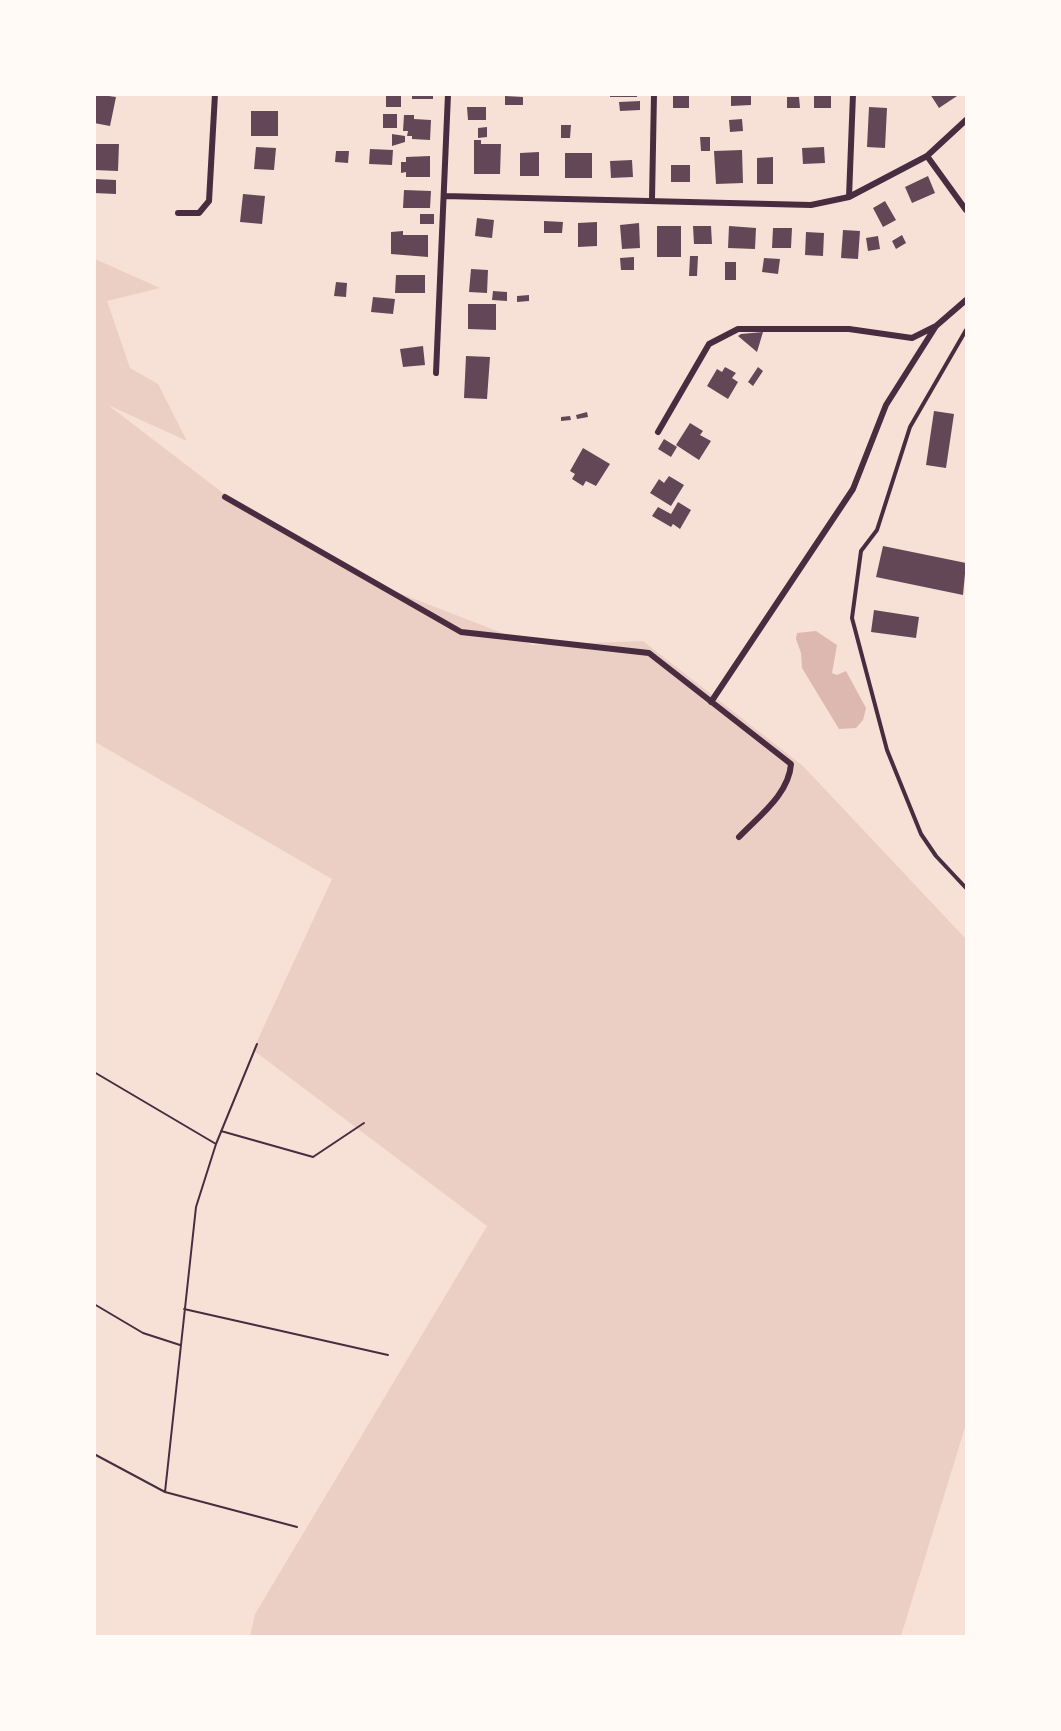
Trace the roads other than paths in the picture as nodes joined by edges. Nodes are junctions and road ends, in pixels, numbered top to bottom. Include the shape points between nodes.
1 (215, 94) edge
2 (448, 94) edge
3 (654, 94) edge
4 (853, 94) edge
5 (966, 120) edge
6 (927, 156) junction
7 (444, 196) junction
8 (849, 197) junction
9 (652, 199) junction
10 (966, 210) edge
11 (178, 213) dead end
12 (966, 300) edge
13 (936, 326) junction
14 (966, 330) edge
15 (436, 373) dead end
16 (658, 432) dead end
17 (225, 497) dead end
18 (711, 702) junction
19 (739, 837) dead end
20 (966, 888) edge

1 - 11 street via 209,201 199,213
2 - 7 street
3 - 9 street
4 - 8 street
5 - 6 street
6 - 8 street
6 - 10 street
7 - 9 street
7 - 15 street
8 - 9 street via 811,205
12 - 13 street
13 - 16 street via 912,338 849,329 738,329 709,344
13 - 18 street via 886,405 853,489
14 - 20 lane via 910,427 877,530 861,552 852,618 887,750 921,834
17 - 18 street via 461,632 649,653
18 - 19 street via 791,764 790,778 774,801

